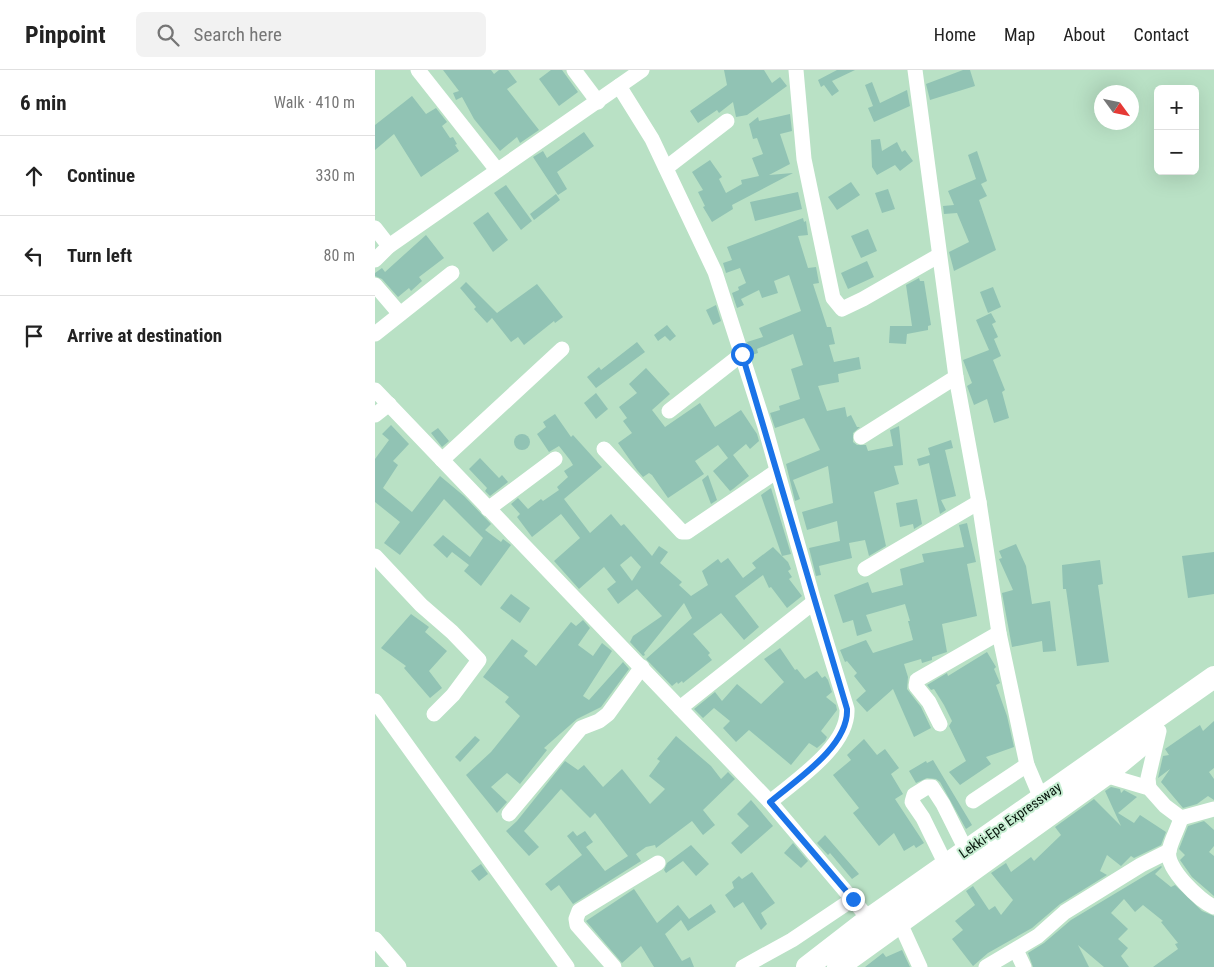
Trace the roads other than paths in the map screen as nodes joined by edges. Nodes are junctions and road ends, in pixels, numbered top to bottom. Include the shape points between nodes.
1 (418, 70) edge
2 (573, 70) edge
3 (642, 70) edge
4 (796, 70) edge
5 (915, 70) edge
6 (619, 86) junction
7 (598, 102) junction
8 (727, 120) dead end
9 (666, 168) junction
10 (497, 170) junction
11 (375, 228) edge
12 (389, 246) junction
13 (938, 256) junction
14 (375, 260) edge
15 (452, 273) dead end
16 (375, 285) edge
17 (400, 314) junction
18 (375, 334) edge
19 (562, 349) dead end
20 (742, 354) junction
21 (956, 377) junction
22 (375, 390) edge
23 (389, 404) junction
24 (669, 411) dead end
25 (375, 415) edge
26 (861, 437) dead end
27 (604, 449) dead end
28 (555, 459) dead end
29 (441, 460) junction
30 (777, 471) junction
31 (979, 502) junction
32 (488, 509) junction
33 (375, 556) edge
34 (865, 568) dead end
35 (814, 602) junction
36 (999, 633) junction
37 (642, 667) junction
38 (1214, 677) edge
39 (1214, 694) edge
40 (375, 701) edge
41 (681, 708) junction
42 (434, 714) dead end
43 (939, 724) dead end
44 (1159, 731) junction
45 (1027, 765) junction
46 (1105, 775) junction
47 (1149, 788) junction
48 (1041, 798) junction
49 (973, 801) dead end
50 (770, 802) junction
51 (943, 804) junction
52 (1214, 809) edge
53 (509, 814) dead end
54 (923, 818) junction
55 (1181, 818) junction
56 (1169, 851) junction
57 (967, 852) junction
58 (658, 863) dead end
59 (946, 864) junction
60 (853, 899) junction
61 (1214, 907) edge
62 (869, 918) junction
63 (900, 923) junction
64 (375, 939) edge
65 (1016, 950) junction
66 (848, 964) edge
67 (399, 967) edge
68 (567, 967) edge
69 (614, 967) edge
70 (743, 967) edge
71 (807, 967) edge
72 (920, 967) edge
73 (986, 967) edge
74 (1024, 967) edge

1 - 10 street
2 - 7 street
3 - 6 street
4 - 13 street via 804,159 833,298 841,309
5 - 13 street
6 - 7 street
6 - 9 street
7 - 10 street
8 - 9 street
9 - 20 street via 715,272
10 - 12 street
11 - 12 street
12 - 14 street
13 - 21 street
15 - 17 street
16 - 17 street
17 - 18 street
19 - 29 street
20 - 24 street
20 - 30 street
21 - 26 street
21 - 31 street
22 - 23 street
23 - 25 street
23 - 29 street
27 - 30 street via 682,532 687,532
28 - 32 street
29 - 32 street
30 - 35 street
31 - 34 street
31 - 36 street
32 - 37 street
33 - 42 street via 479,660
35 - 41 street
35 - 50 street via 847,709 847,719 835,745
36 - 43 street via 917,680 916,686 929,702
36 - 45 street
37 - 41 street
37 - 53 street via 608,714 581,728
38 - 48 highway, Lekki-Epe Expressway
39 - 44 highway, Lekki-Epe Expressway
40 - 68 street
41 - 50 street
44 - 46 highway, Lekki-Epe Expressway
44 - 47 street via 1148,778
45 - 48 street
45 - 49 street
46 - 47 street
46 - 63 highway, Lekki-Epe Expressway
47 - 55 street
48 - 57 highway, Lekki-Epe Expressway
50 - 60 street
51 - 54 street
51 - 54 street via 930,786 914,794 912,802
51 - 57 street
52 - 55 street
54 - 59 street
55 - 56 street
56 - 61 street via 1170,864 1179,877
56 - 65 street via 1065,912
57 - 59 highway, Lekki-Epe Expressway
58 - 69 street via 579,911 577,925
59 - 62 highway, Lekki-Epe Expressway
60 - 62 street
60 - 70 street via 792,940
62 - 71 highway, Lekki-Epe Expressway
63 - 66 highway, Lekki-Epe Expressway
63 - 72 street
64 - 67 street
65 - 73 street
65 - 74 street

